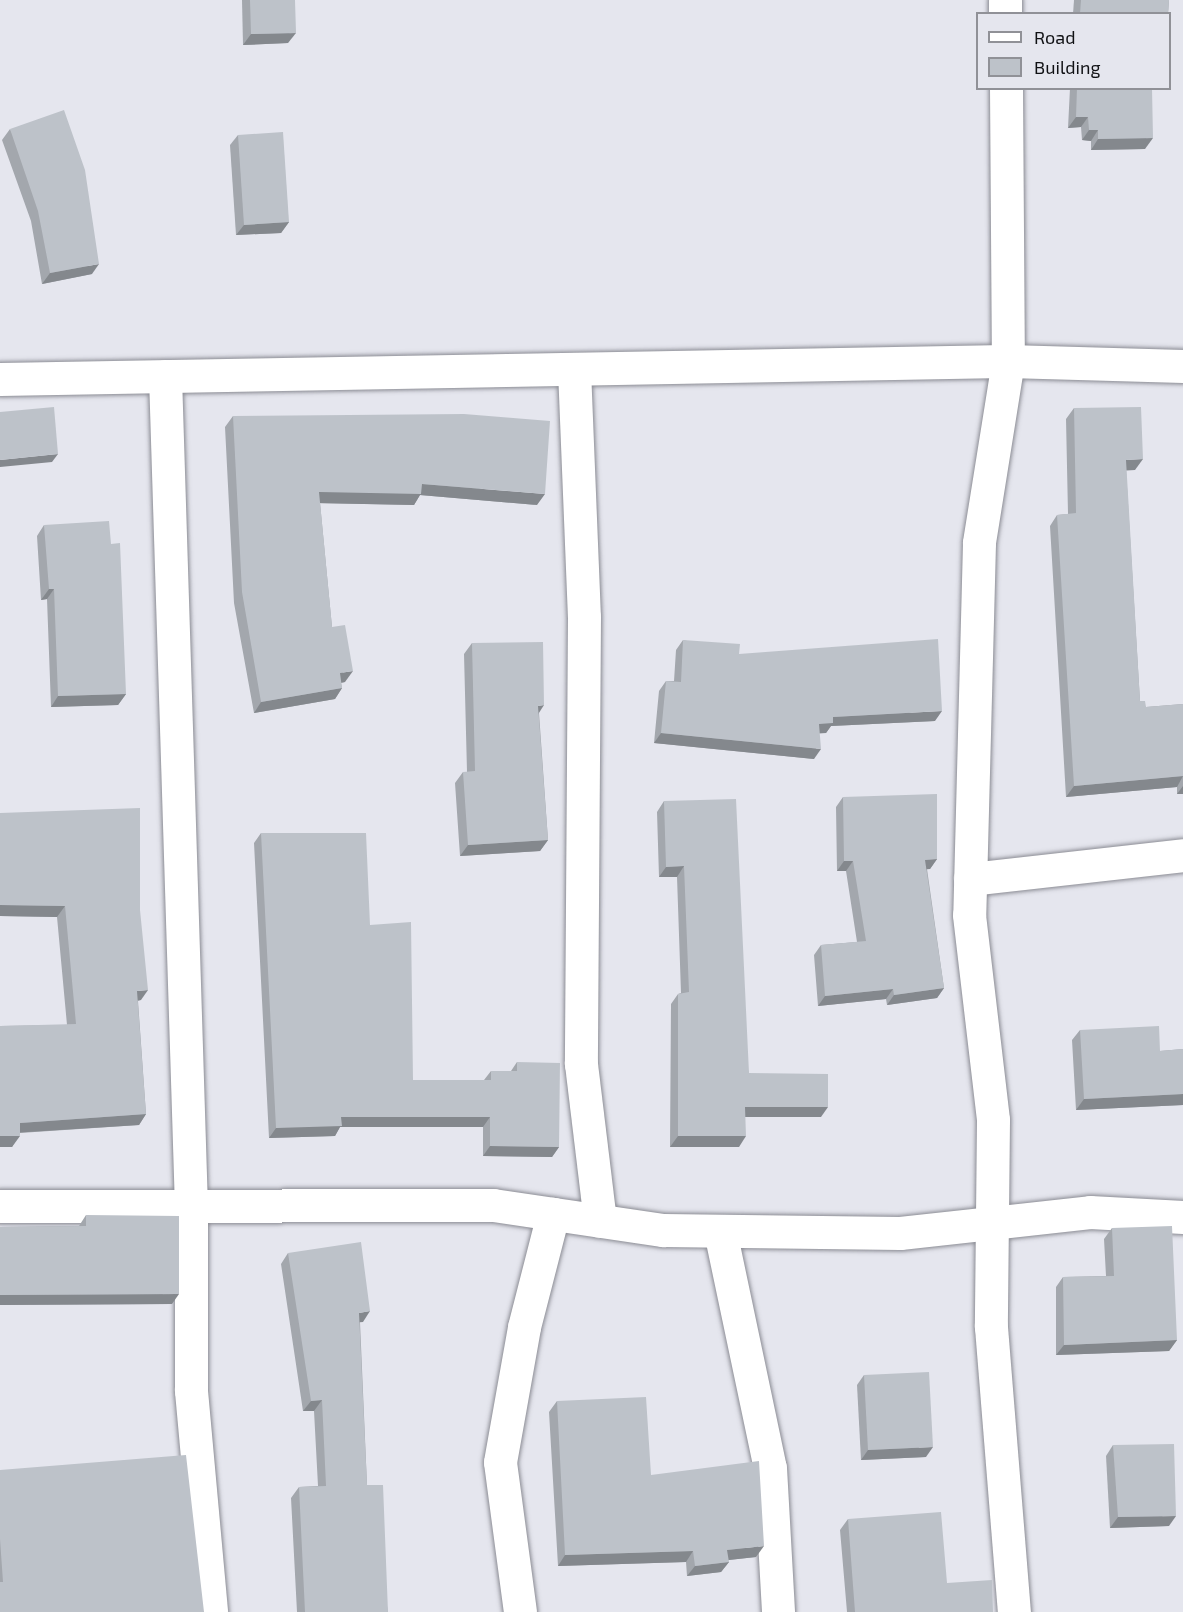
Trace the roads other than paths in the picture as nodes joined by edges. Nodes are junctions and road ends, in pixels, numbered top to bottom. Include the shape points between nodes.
1 (1006, 90) edge
2 (1008, 361) junction
3 (1183, 366) edge
4 (574, 369) junction
5 (165, 376) junction
6 (0, 379) edge
7 (1183, 855) edge
8 (970, 879) junction
9 (0, 1206) edge
10 (191, 1207) junction
11 (553, 1214) junction
12 (1183, 1217) edge
13 (600, 1221) junction
14 (989, 1223) junction
15 (720, 1231) junction
16 (211, 1612) edge
17 (520, 1612) edge
18 (778, 1612) edge
19 (1014, 1612) edge

1 - 2 street
2 - 3 street
2 - 4 street
2 - 8 street via 979,543
4 - 5 street
4 - 13 street via 584,617 581,1064
5 - 6 street
5 - 10 street
7 - 8 street
8 - 14 street via 969,915 993,1120
9 - 10 street
10 - 11 street via 494,1205
10 - 16 street via 191,1391
11 - 13 street
11 - 17 street via 524,1327 500,1462
12 - 14 street via 1090,1212
13 - 15 street
14 - 15 street via 900,1233
14 - 19 street
15 - 18 street via 770,1468

